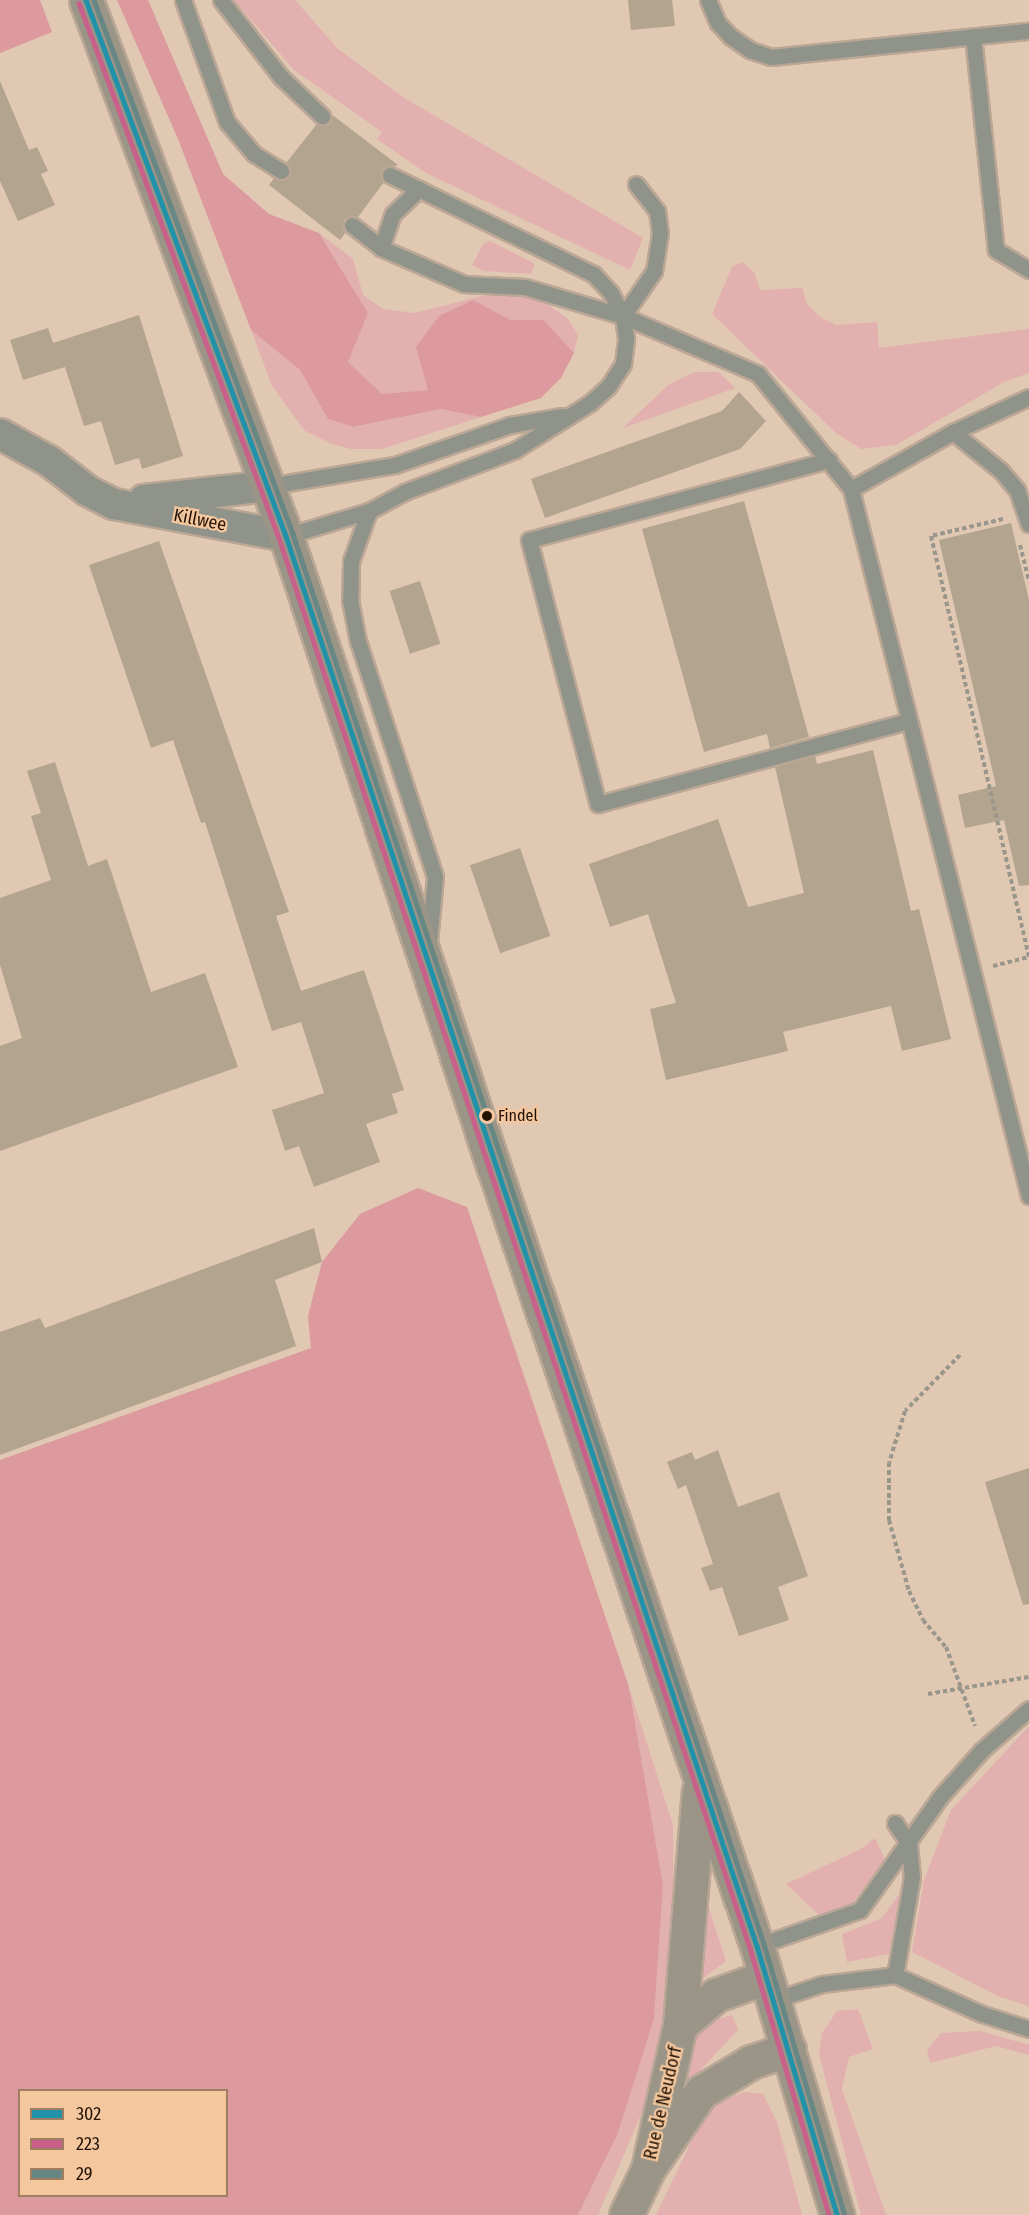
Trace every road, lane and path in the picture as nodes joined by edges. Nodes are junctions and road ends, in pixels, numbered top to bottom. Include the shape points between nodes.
1 (87, 0) edge
2 (183, 0) edge
3 (221, 0) edge
4 (708, 0) edge
5 (1029, 31) edge
6 (973, 36) junction
7 (322, 116) dead end
8 (280, 171) dead end
9 (390, 175) dead end
10 (636, 183) dead end
11 (419, 189) junction
12 (352, 225) dead end
13 (381, 248) junction
14 (1029, 270) edge
15 (623, 316) junction
16 (1029, 397) edge
17 (568, 415) junction
18 (953, 432) junction
19 (0, 434) edge
20 (829, 460) junction
21 (269, 486) junction
22 (851, 489) junction
23 (114, 504) junction
24 (369, 511) junction
25 (1014, 517) dead end
26 (1029, 524) edge
27 (286, 536) junction
28 (1019, 538) dead end
29 (1029, 582) edge
30 (908, 721) junction
31 (1029, 957) edge
32 (427, 966) junction
33 (972, 972) junction
34 (1029, 1196) edge
35 (960, 1355) dead end
36 (1029, 1677) edge
37 (963, 1686) junction
38 (928, 1694) dead end
39 (1029, 1709) edge
40 (982, 1750) junction
41 (699, 1778) junction
42 (895, 1823) dead end
43 (909, 1844) junction
44 (757, 1946) junction
45 (896, 1975) junction
46 (770, 1989) junction
47 (680, 2025) junction
48 (1029, 2029) edge
49 (789, 2049) junction
50 (648, 2169) junction
51 (626, 2215) edge
52 (837, 2215) edge

1 - 21 main road
2 - 8 lane via 227,122 254,154
3 - 7 lane via 281,77
4 - 6 lane via 718,23 730,36 750,50 771,57
5 - 6 lane
6 - 14 lane via 996,250
9 - 11 lane
10 - 15 lane via 657,211 660,234 654,271
11 - 13 lane via 393,214
11 - 15 lane via 594,274 611,293
12 - 13 lane
13 - 15 lane via 464,284 525,287
15 - 17 lane via 623,364 608,387
15 - 20 lane via 758,374
16 - 18 lane
17 - 21 lane via 510,425 395,465
17 - 24 lane via 515,450 404,492
18 - 22 lane
18 - 26 lane via 1001,471 1017,490
19 - 23 street, Killwee
20 - 22 lane
20 - 30 lane via 529,540 598,804
21 - 23 street, Killwee
21 - 27 main road
22 - 30 lane
23 - 27 street, Killwee
24 - 27 lane
24 - 32 lane via 351,561 350,600 358,641 435,877
25 - 31 path via 931,536
27 - 32 main road
28 - 29 path
30 - 33 lane
31 - 33 path
32 - 41 main road
33 - 34 lane
35 - 37 path via 905,1411 889,1463 889,1520 909,1591 923,1620 946,1647
36 - 37 path
37 - 38 path
37 - 40 path
39 - 40 lane
40 - 43 lane via 940,1797
41 - 44 main road
41 - 47 main road, Rue de Neudorf
42 - 43 lane
43 - 44 lane via 860,1911
43 - 45 lane via 912,1877
44 - 46 main road
45 - 46 lane
45 - 48 lane via 982,2014
46 - 47 main road, Rue de Neudorf via 716,1995
46 - 49 main road
47 - 50 main road, Rue de Neudorf
49 - 50 main road, Rue de Neudorf via 751,2062 701,2092
49 - 52 main road
50 - 51 main road

